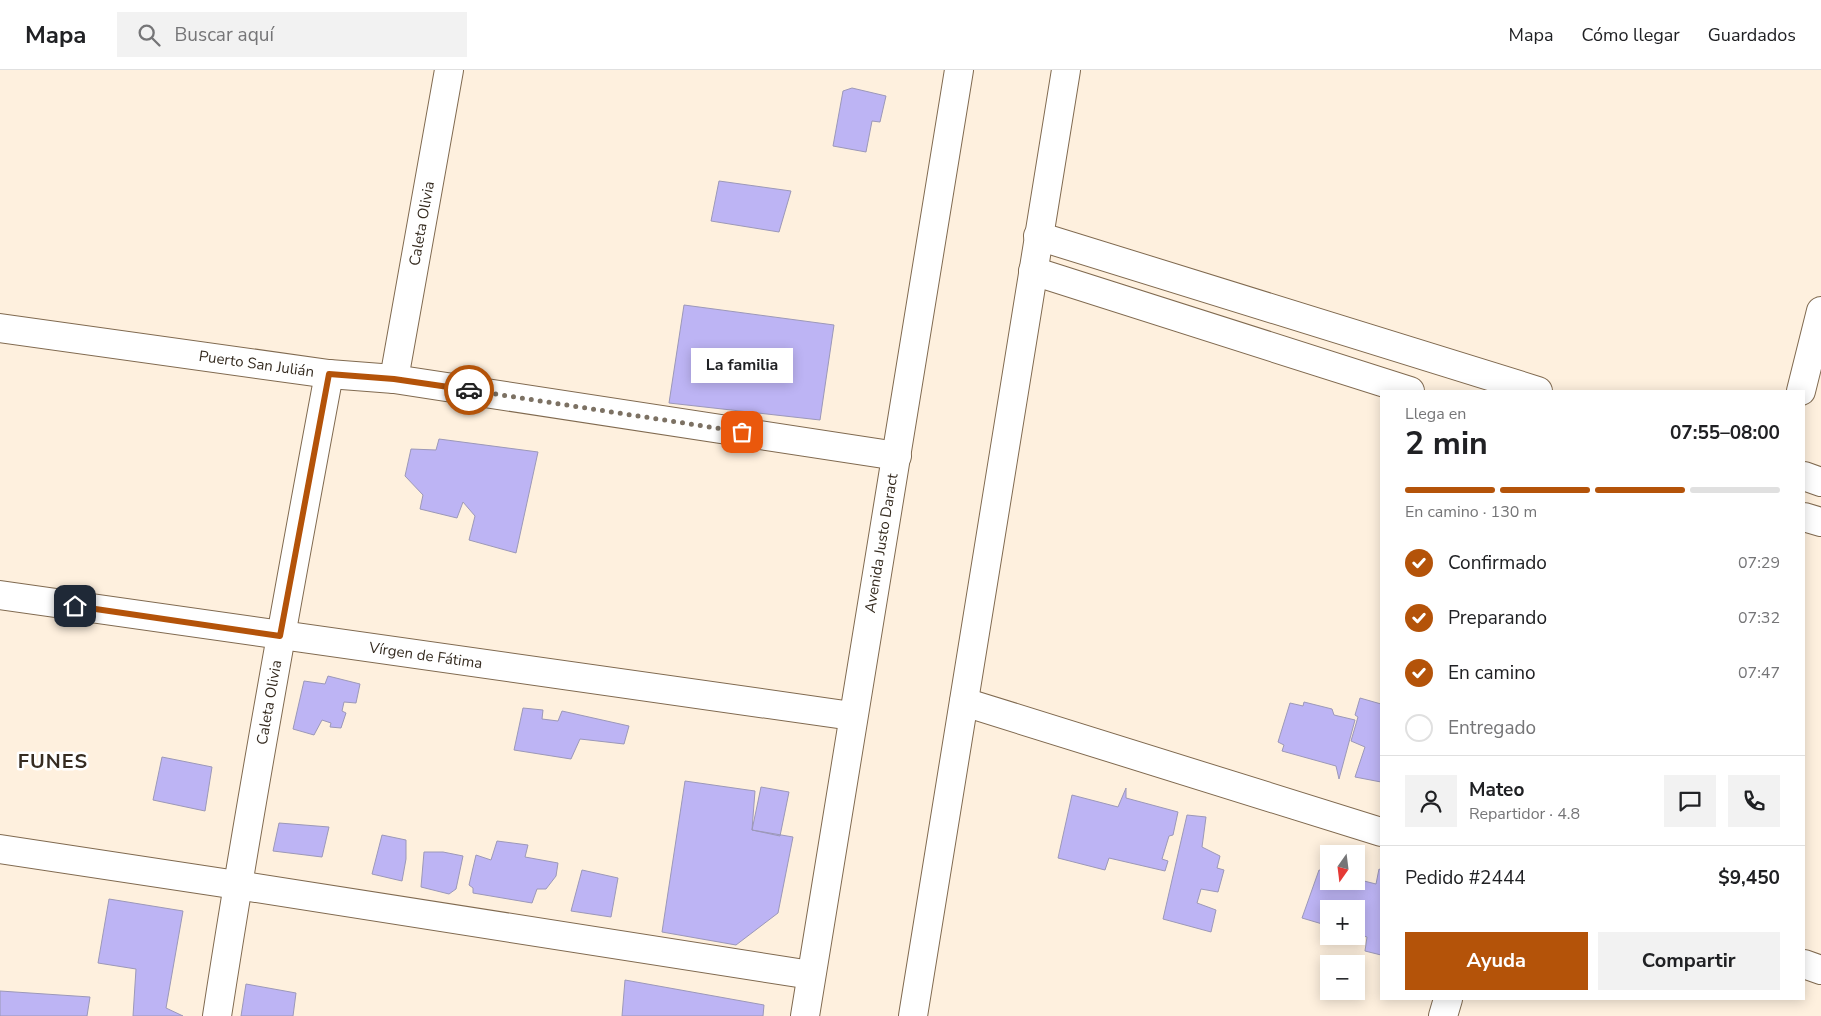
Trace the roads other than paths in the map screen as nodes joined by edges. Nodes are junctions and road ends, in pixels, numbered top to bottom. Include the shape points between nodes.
1 (449, 70) edge
2 (959, 70) edge
3 (1066, 70) edge
4 (1038, 236) junction
5 (1033, 272) junction
6 (1821, 311) edge
7 (0, 328) edge
8 (329, 374) junction
9 (394, 379) junction
10 (1407, 390) edge
11 (1535, 390) edge
12 (1800, 390) edge
13 (897, 456) junction
14 (1805, 476) edge
15 (1821, 482) edge
16 (1805, 516) edge
17 (1821, 522) edge
18 (0, 595) edge
19 (280, 636) junction
20 (964, 702) junction
21 (852, 716) junction
22 (1380, 832) edge
23 (0, 850) edge
24 (237, 885) junction
25 (1805, 964) edge
26 (1821, 970) edge
27 (811, 976) junction
28 (1448, 1000) edge
29 (217, 1016) edge
30 (805, 1016) edge
31 (913, 1016) edge
32 (1444, 1016) edge

1 - 9 street, Caleta Olivia
2 - 13 street, Avenida Justo Daract
3 - 4 street
4 - 5 street
4 - 11 street
5 - 10 street
5 - 20 street
6 - 12 street
7 - 8 street, Puerto San Julián
8 - 9 street, Puerto San Julián
8 - 19 street, Caleta Olivia
9 - 13 street, Puerto San Julián
13 - 21 street, Avenida Justo Daract
14 - 15 street
16 - 17 street
18 - 19 street, Vírgen de Fátima
19 - 21 street, Vírgen de Fátima
19 - 24 street, Caleta Olivia
20 - 22 street
20 - 31 street
21 - 27 street, Avenida Justo Daract
23 - 24 street
24 - 27 street
24 - 29 street, Caleta Olivia
25 - 26 street
27 - 30 street, Avenida Justo Daract
28 - 32 street

